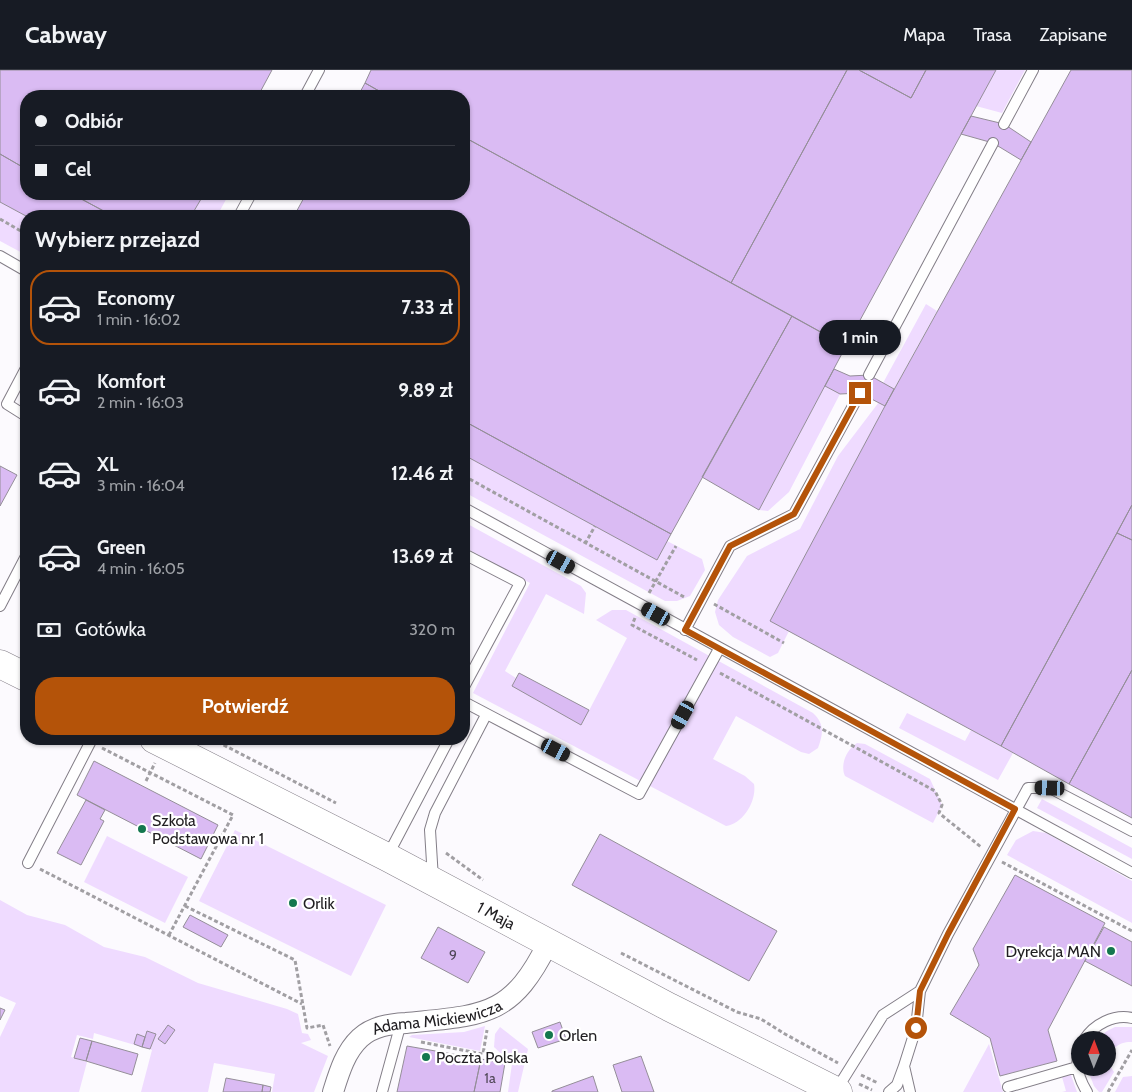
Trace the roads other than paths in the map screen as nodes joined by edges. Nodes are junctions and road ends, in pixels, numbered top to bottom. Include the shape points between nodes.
1 (320, 70) edge
2 (1033, 70) edge
3 (308, 90) edge
4 (1004, 124) dead end
5 (993, 144) dead end
6 (0, 256) edge
7 (20, 268) edge
8 (869, 375) dead end
9 (20, 379) edge
10 (860, 393) dead end
11 (20, 412) edge
12 (470, 511) edge
13 (470, 557) edge
14 (20, 568) edge
15 (0, 606) edge
16 (685, 630) junction
17 (719, 650) junction
18 (0, 664) edge
19 (20, 675) edge
20 (470, 676) edge
21 (470, 707) edge
22 (486, 715) junction
23 (88, 745) edge
24 (446, 745) edge
25 (156, 748) edge
26 (1015, 809) junction
27 (1132, 831) edge
28 (387, 857) junction
29 (28, 863) road end
30 (1132, 873) edge
31 (434, 882) junction
32 (548, 943) junction
33 (920, 991) junction
34 (1132, 1018) edge
35 (400, 1028) junction
36 (1092, 1031) edge
37 (904, 1066) junction
38 (1071, 1069) edge
39 (1079, 1076) edge
40 (1008, 1087) dead end
41 (844, 1089) edge
42 (886, 1089) edge
43 (333, 1092) edge
44 (382, 1092) edge
45 (910, 1092) edge
46 (1086, 1092) edge

1 - 3 lane
2 - 4 lane
5 - 8 lane
6 - 7 lane
9 - 11 lane via 7,404
10 - 16 lane via 794,514 730,546
12 - 16 lane
13 - 20 lane via 520,583
14 - 15 lane
16 - 17 lane
17 - 22 lane via 639,794
17 - 26 lane
18 - 19 street
21 - 22 lane
22 - 31 lane via 435,812 430,830
23 - 29 lane
24 - 28 lane
25 - 28 street, 1 Maja
26 - 27 lane via 1028,788 1050,788
26 - 30 lane
26 - 33 lane
28 - 31 street, 1 Maja
31 - 32 street, 1 Maja
32 - 35 street, Adama Mickiewicza via 522,987 503,1004 472,1014
32 - 41 street, 1 Maja
33 - 37 lane via 916,1028
33 - 41 lane via 882,1015
34 - 36 lane via 1111,1019
35 - 43 street, Adama Mickiewicza via 375,1028 359,1039 346,1058
35 - 44 lane
37 - 42 lane via 897,1086
37 - 45 lane
38 - 40 lane
39 - 46 lane

